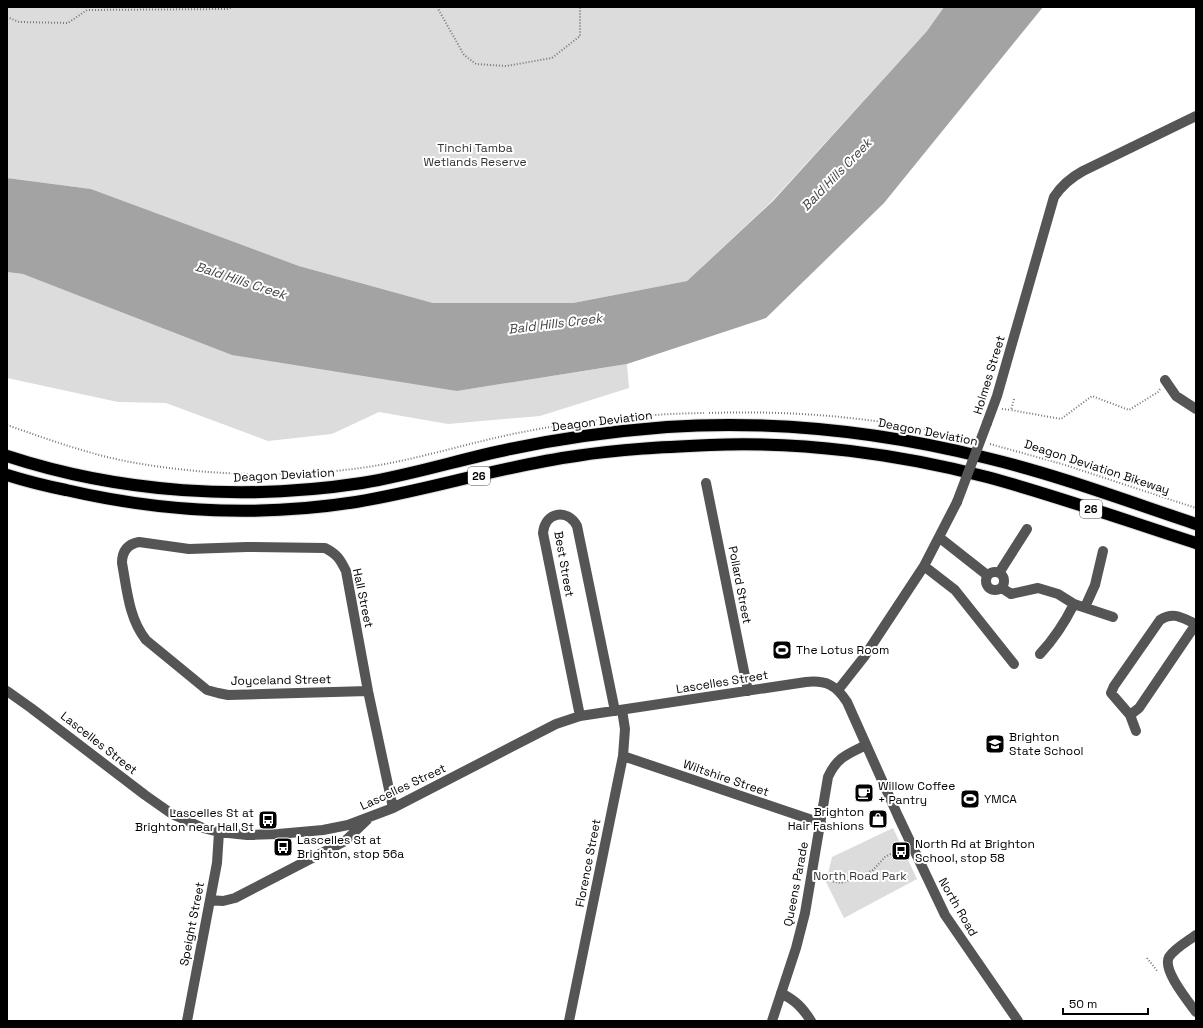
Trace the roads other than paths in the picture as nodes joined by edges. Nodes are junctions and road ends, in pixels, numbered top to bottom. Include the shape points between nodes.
1 (1196, 116) edge
2 (1165, 380) road end
3 (1196, 409) edge
4 (7, 456) edge
5 (7, 475) edge
6 (706, 483) dead end
7 (1196, 524) edge
8 (1027, 529) dead end
9 (940, 538) junction
10 (1196, 543) edge
11 (129, 546) joint
12 (1103, 551) dead end
13 (924, 566) junction
14 (999, 573) junction
15 (987, 575) junction
16 (1002, 588) junction
17 (1074, 604) junction
18 (1085, 607) junction
19 (1113, 617) dead end
20 (1196, 624) edge
21 (1040, 654) dead end
22 (1014, 664) dead end
23 (838, 690) junction
24 (7, 691) edge
25 (368, 691) junction
26 (748, 691) junction
27 (619, 710) junction
28 (1130, 715) junction
29 (580, 716) junction
30 (1136, 731) dead end
31 (866, 745) junction
32 (623, 756) junction
33 (393, 808) junction
34 (371, 816) junction
35 (821, 823) junction
36 (219, 832) junction
37 (210, 900) junction
38 (1196, 935) edge
39 (781, 993) junction
40 (1196, 1012) edge
41 (187, 1021) edge
42 (569, 1021) edge
43 (772, 1021) edge
44 (811, 1021) edge
45 (1018, 1021) edge

1 - 9 street, Holmes Street, bridge via 1070,178 1054,197 997,396 957,502
2 - 3 street via 1176,396
4 - 7 highway, Deagon Deviation / 26 via 48,468 136,485 184,490 272,492 364,483 511,449 617,432 677,427 793,428 849,433 947,448 1036,472
5 - 10 highway, 26 via 115,500 169,507 243,511 355,502 575,456 713,445 810,447 899,458 986,477
6 - 26 street, Pollard Street
8 - 14 street
9 - 13 street, Holmes Street
9 - 15 street
11 - 25 street, Joyceland Street via 124,550 122,563 134,620 140,632 146,640 207,690 228,695
11 - 25 street, Hall Street via 139,542 189,549 310,547 325,548 335,553 346,571
12 - 18 street via 1095,585
13 - 22 street via 955,590
13 - 23 street, Holmes Street via 864,657
14 - 15 street
14 - 16 street via 1004,581
15 - 16 street via 985,580 988,588 996,591
16 - 17 street via 1011,594 1038,588 1058,594
17 - 18 street
17 - 21 street via 1067,619
18 - 19 street
20 - 28 street via 1139,708
20 - 28 street via 1168,615 1160,620 1111,693
23 - 26 street, Lascelles Street via 826,682 817,681
23 - 31 street, North Road via 847,702
24 - 36 street, Lascelles Street via 172,814
25 - 33 street, Hall Street
26 - 27 street, Lascelles Street
27 - 29 street, Lascelles Street
27 - 29 street, Best Street via 577,526 568,516 553,516 547,520 543,533
27 - 32 street, Florence Street via 625,729
28 - 30 street
29 - 33 street, Lascelles Street via 556,724
31 - 35 street, Queens Parade via 841,758 832,769 828,777
31 - 45 street, North Road via 945,915
32 - 35 street, Wiltshire Street
32 - 42 street, Florence Street
33 - 34 street, Lascelles Street
34 - 36 street, Lascelles Street via 348,825 323,830 247,835
34 - 37 street via 345,841 261,885 230,900
35 - 39 street, Queens Parade via 805,913
36 - 37 street, Speight Street via 217,863
37 - 41 street, Speight Street
38 - 40 street via 1175,951 1169,958 1168,966 1171,976
39 - 43 street, Queens Parade
39 - 44 street via 802,1007

